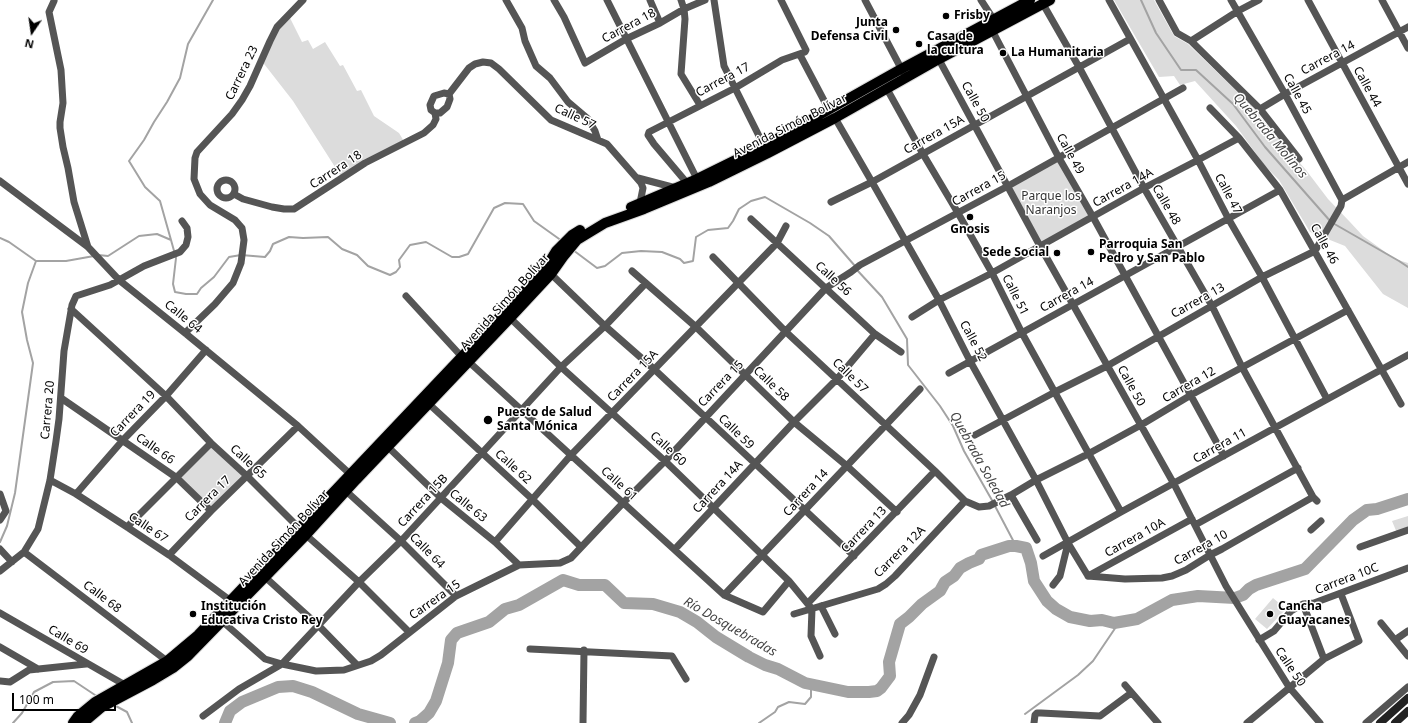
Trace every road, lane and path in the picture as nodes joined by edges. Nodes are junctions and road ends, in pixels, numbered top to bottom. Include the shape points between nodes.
1 (302, 0) edge
2 (506, 0) edge
3 (554, 0) edge
4 (607, 0) edge
5 (650, 0) edge
6 (681, 0) edge
7 (705, 0) edge
8 (714, 0) edge
9 (781, 0) edge
10 (865, 0) edge
11 (981, 0) edge
12 (1030, 0) edge
13 (1109, 0) edge
14 (1159, 0) edge
15 (1231, 0) edge
16 (1259, 0) edge
17 (1308, 0) edge
18 (1382, 0) edge
19 (54, 1) edge
20 (1047, 2) edge
21 (684, 9) junction
22 (1238, 11) junction
23 (994, 20) junction
24 (660, 23) junction
25 (1408, 27) edge
26 (992, 30) junction
27 (1399, 32) junction
28 (626, 39) junction
29 (1130, 39) junction
30 (1191, 41) junction
31 (1408, 48) edge
32 (800, 55) junction
33 (937, 56) junction
34 (483, 62) joint
35 (1342, 64) junction
36 (1079, 67) junction
37 (904, 74) junction
38 (735, 88) junction
39 (1183, 88) dead end
40 (887, 89) junction
41 (449, 94) junction
42 (1285, 94) junction
43 (1027, 96) junction
44 (1164, 99) junction
45 (700, 105) junction
46 (1210, 108) dead end
47 (1260, 109) junction
48 (435, 113) junction
49 (832, 114) junction
50 (669, 122) junction
51 (975, 125) junction
52 (1112, 128) junction
53 (1239, 138) junction
54 (598, 140) junction
55 (764, 146) junction
56 (923, 154) junction
57 (1059, 158) junction
58 (1299, 159) dead end
59 (1198, 160) junction
60 (1408, 162) edge
61 (1399, 167) junction
62 (638, 178) junction
63 (697, 179) junction
64 (0, 180) edge
65 (872, 182) junction
66 (687, 183) junction
67 (1408, 184) edge
68 (1008, 186) junction
69 (676, 188) junction
70 (1144, 188) junction
71 (1280, 190) junction
72 (234, 194) dead end
73 (1342, 200) junction
74 (831, 202) dead end
75 (640, 203) junction
76 (958, 213) junction
77 (1093, 217) junction
78 (1228, 218) junction
79 (751, 219) dead end
80 (182, 221) dead end
81 (786, 226) dead end
82 (575, 238) junction
83 (777, 242) junction
84 (905, 242) junction
85 (1040, 246) junction
86 (1177, 246) junction
87 (89, 248) junction
88 (1315, 251) junction
89 (560, 254) junction
90 (713, 257) dead end
91 (632, 271) dead end
92 (551, 274) junction
93 (992, 274) junction
94 (1124, 276) junction
95 (1262, 277) junction
96 (119, 280) junction
97 (738, 282) junction
98 (645, 284) junction
99 (826, 288) junction
100 (406, 296) dead end
101 (939, 300) junction
102 (1073, 304) junction
103 (1212, 306) junction
104 (71, 309) junction
105 (1348, 310) junction
106 (507, 315) junction
107 (912, 317) dead end
108 (605, 326) junction
109 (696, 327) junction
110 (786, 331) junction
111 (185, 332) junction
112 (1022, 333) junction
113 (875, 334) junction
114 (1157, 336) junction
115 (1294, 338) junction
116 (206, 350) junction
117 (902, 352) dead end
118 (1408, 355) edge
119 (466, 359) junction
120 (970, 360) junction
121 (1107, 366) junction
122 (561, 367) junction
123 (1242, 367) junction
124 (655, 370) junction
125 (1381, 370) junction
126 (949, 373) dead end
127 (745, 374) junction
128 (837, 379) junction
129 (920, 389) dead end
130 (1055, 392) junction
131 (1191, 395) junction
132 (166, 396) junction
133 (60, 398) junction
134 (1327, 399) junction
135 (429, 404) junction
136 (1401, 404) dead end
137 (521, 411) junction
138 (613, 413) junction
139 (705, 417) junction
140 (1003, 420) junction
141 (794, 422) junction
142 (1141, 425) junction
143 (298, 426) junction
144 (885, 426) junction
145 (1276, 427) junction
146 (975, 435) dead end
147 (123, 440) junction
148 (212, 444) junction
149 (388, 446) junction
150 (482, 454) junction
151 (1088, 454) junction
152 (570, 456) junction
153 (1224, 456) junction
154 (665, 461) junction
155 (754, 464) junction
156 (847, 466) junction
157 (1298, 468) junction
158 (935, 471) junction
159 (350, 474) junction
160 (247, 476) junction
161 (177, 478) junction
162 (50, 480) junction
163 (1036, 480) junction
164 (1174, 484) junction
165 (346, 491) junction
166 (0, 494) edge
167 (76, 494) junction
168 (1011, 495) junction
169 (441, 498) junction
170 (532, 499) junction
171 (1315, 499) joint
172 (965, 501) junction
173 (623, 503) junction
174 (976, 506) joint
175 (714, 508) junction
176 (804, 510) junction
177 (211, 511) junction
178 (896, 512) junction
179 (1121, 512) junction
180 (0, 520) edge
181 (1321, 521) dead end
182 (1194, 522) junction
183 (127, 527) junction
184 (1311, 530) dead end
185 (1408, 530) edge
186 (303, 532) junction
187 (1037, 540) dead end
188 (400, 541) junction
189 (495, 542) junction
190 (1068, 543) junction
191 (581, 547) junction
192 (1360, 547) dead end
193 (0, 549) edge
194 (675, 549) junction
195 (24, 552) junction
196 (1210, 554) junction
197 (169, 555) junction
198 (763, 555) junction
199 (854, 556) junction
200 (1043, 556) dead end
201 (10, 559) junction
202 (519, 565) junction
203 (1408, 568) edge
204 (0, 571) edge
205 (1088, 576) junction
206 (265, 577) junction
207 (789, 581) junction
208 (359, 582) junction
209 (1053, 585) dead end
210 (1341, 594) junction
211 (724, 595) junction
212 (456, 596) junction
213 (231, 601) junction
214 (1303, 604) junction
215 (810, 606) junction
216 (821, 606) junction
217 (0, 613) edge
218 (794, 614) dead end
219 (222, 621) junction
220 (1381, 624) dead end
221 (319, 626) junction
222 (1408, 631) edge
223 (409, 632) junction
224 (835, 634) dead end
225 (1259, 640) junction
226 (1395, 640) junction
227 (0, 647) edge
228 (530, 649) dead end
229 (584, 650) junction
230 (820, 656) dead end
231 (1408, 656) edge
232 (934, 657) dead end
233 (1324, 659) junction
234 (167, 661) junction
235 (87, 664) junction
236 (282, 664) junction
237 (358, 666) junction
238 (38, 669) junction
239 (686, 679) dead end
240 (0, 682) edge
241 (125, 685) junction
242 (1125, 685) dead end
243 (1289, 687) junction
244 (1408, 687) edge
245 (1131, 693) junction
246 (113, 696) junction
247 (1408, 698) edge
248 (98, 705) junction
249 (1407, 714) edge
250 (203, 716) dead end
251 (73, 723) edge
252 (83, 723) edge
253 (583, 723) edge
254 (902, 723) edge
255 (1034, 723) edge
256 (1158, 723) edge
257 (1247, 723) edge
258 (1320, 723) edge
259 (1366, 723) edge
260 (1380, 723) edge
261 (1395, 723) edge

1 - 111 street, Carrera 23 via 277,27 242,100 197,152 193,171 196,187 210,205 239,224 243,234 243,248 233,283
2 - 54 street via 522,28 536,66 550,78 568,102 588,119
3 - 28 street, Carrera 18 via 586,63
4 - 28 street
5 - 24 street
6 - 21 street
7 - 21 street, Carrera 18
8 - 38 street via 724,66
9 - 32 street, Carrera 17 via 806,50
10 - 37 street
11 - 23 street
12 - 23 main road, Avenida Simón Bolívar
13 - 29 street, Calle 47
14 - 30 street via 1177,33
15 - 22 street, Calle 45
16 - 22 street
17 - 35 street, Calle 44
18 - 27 street
19 - 87 street via 49,12 61,70 63,103 60,128 74,202
20 - 26 main road, Avenida Simón Bolívar
20 - 36 street, Calle 48
21 - 24 street, Carrera 18
21 - 45 street via 681,74
22 - 30 street
22 - 42 street, Calle 45
23 - 33 main road, Avenida Simón Bolívar
24 - 28 street, Carrera 18
25 - 27 street, Carrera 14
26 - 33 main road, Avenida Simón Bolívar
26 - 43 street, Calle 49
27 - 31 street
27 - 35 street, Carrera 14
28 - 50 street
29 - 36 street, Carrera 15A
29 - 44 street, Calle 47
30 - 47 street
32 - 38 street, Carrera 17 via 782,60
32 - 49 street, Calle 52
33 - 37 main road, Avenida Simón Bolívar
33 - 51 street, Calle 50
34 - 41 street, Carrera 18 via 469,68
34 - 54 street, Calle 57 via 491,63 499,69 551,120
35 - 42 street, Carrera 14
35 - 61 street, Calle 44
36 - 43 street, Carrera 15A
36 - 52 street, Calle 48
37 - 40 main road, Avenida Simón Bolívar
37 - 49 main road, Avenida Simón Bolívar
38 - 45 street, Carrera 17
38 - 55 street
39 - 44 street, Carrera 15
40 - 49 main road, Avenida Simón Bolívar
40 - 56 street, Calle 51
41 - 48 street, Carrera 18 via 447,107 444,111
41 - 48 street, Carrera 18 via 439,94 431,100 430,107
42 - 47 street, Carrera 14
42 - 73 street, Calle 45
43 - 51 street, Carrera 15A
43 - 57 street, Calle 49
44 - 52 street, Carrera 15
44 - 59 street, Calle 47
45 - 50 street, Carrera 17
46 - 53 street, Calle 46
47 - 58 street
48 - 72 street, Carrera 18 via 433,125 424,133 366,163 294,209 264,205
49 - 55 main road, Avenida Simón Bolívar
49 - 65 street, Calle 52
49 - 82 main road, Avenida Simón Bolívar via 709,182 605,223
50 - 63 street
50 - 66 street, Carrera 17 via 649,132 648,135
51 - 56 street, Carrera 15A
51 - 68 street, Calle 50
52 - 57 street, Carrera 15
52 - 70 street, Calle 48
53 - 59 street, Carrera 14A
53 - 71 street, Calle 46
54 - 62 street, Calle 57 via 607,144
55 - 63 main road, Avenida Simón Bolívar
56 - 65 street, Carrera 15A
56 - 76 street, Calle 51
57 - 68 street, Carrera 15
57 - 77 street, Calle 49
59 - 70 street, Carrera 14A
59 - 78 street, Calle 47
60 - 61 street
61 - 67 street, Calle 44
61 - 73 street
62 - 69 street
62 - 75 street via 643,188
63 - 66 main road, Avenida Simón Bolívar
64 - 87 street, Calle 64
65 - 74 street, Carrera 15A
65 - 84 street, Calle 52
66 - 69 main road, Avenida Simón Bolívar
68 - 76 street, Carrera 15
68 - 85 street, Calle 50
69 - 75 main road, Avenida Simón Bolívar
70 - 77 street, Carrera 14A
70 - 86 street, Calle 48
71 - 78 street, Carrera 14
71 - 88 street, Calle 46
73 - 88 street
75 - 82 main road, Avenida Simón Bolívar via 603,218
76 - 84 street, Carrera 15
76 - 93 street, Calle 51
77 - 85 street, Carrera 14A
77 - 94 street, Calle 49
78 - 86 street, Carrera 14
78 - 95 street, Calle 47
79 - 83 street, Calle 56
80 - 96 street via 187,228 188,237 180,252 148,264
81 - 83 street, Carrera 15A
82 - 89 main road, Avenida Simón Bolívar
83 - 97 street, Carrera 15A
83 - 99 street, Calle 56
84 - 99 street, Carrera 15 via 860,265
84 - 101 street, Calle 52
85 - 93 street, Carrera 14A
85 - 102 street, Calle 50
86 - 94 street, Carrera 14
86 - 103 street, Calle 48
87 - 96 street, Calle 64
88 - 95 street, Carrera 13
88 - 105 street, Calle 46
89 - 92 main road, Avenida Simón Bolívar
89 - 106 main road, Avenida Simón Bolívar
90 - 97 street, Calle 57
91 - 98 street, Calle 58
92 - 106 main road, Avenida Simón Bolívar
92 - 108 street, Calle 59
93 - 101 street, Carrera 14A
93 - 112 street, Calle 51
94 - 102 street, Carrera 14
94 - 114 street, Calle 49
95 - 103 street, Carrera 13
95 - 115 street, Calle 47
96 - 104 street, Carrera 20 via 76,296
96 - 111 street, Calle 64
97 - 109 street, Carrera 15A
97 - 110 street, Calle 57
98 - 108 street, Carrera 15B
98 - 109 street, Calle 58
99 - 110 street, Carrera 15
99 - 113 street, Calle 56
100 - 119 street, Calle 61
101 - 107 street, Carrera 14A
101 - 120 street, Calle 52
102 - 112 street, Carrera 14
102 - 121 street, Calle 50
103 - 114 street, Carrera 13
103 - 123 street, Calle 48
104 - 132 street, Calle 65
104 - 133 street, Carrera 20
105 - 115 street, Carrera 12
105 - 125 street, Calle 46
106 - 119 main road, Avenida Simón Bolívar
106 - 122 street, Calle 60
108 - 122 street, Carrera 15B
108 - 124 street, Calle 59
109 - 124 street, Carrera 15A
109 - 127 street, Calle 58
110 - 127 street, Carrera 15
110 - 128 street, Calle 57
111 - 116 street, Calle 64
112 - 120 street, Carrera 14
112 - 130 street, Calle 51
113 - 117 street, Calle 56
113 - 128 street, Carrera 14A
114 - 121 street, Carrera 13
114 - 131 street, Calle 49
115 - 123 street, Carrera 12
115 - 134 street, Calle 47
116 - 132 street, Carrera 19
116 - 143 street, Calle 64
118 - 125 street, Carrera 11
119 - 135 main road, Avenida Simón Bolívar
119 - 137 street, Calle 61
119 - 159 main road, Avenida Simón Bolívar
120 - 126 street, Carrera 14
120 - 140 street, Calle 52
121 - 130 street, Carrera 13
121 - 142 street, Calle 50
122 - 137 street, Carrera 15B
122 - 138 street, Calle 60
123 - 131 street, Carrera 12
123 - 145 street, Calle 48
124 - 138 street, Carrera 15A
124 - 139 street, Calle 59
125 - 134 street, Carrera 11
125 - 136 street, Calle 46
127 - 139 street, Carrera 15
127 - 141 street, Calle 58
128 - 141 street, Carrera 14A
128 - 144 street, Calle 57
129 - 144 street, Carrera 14
130 - 140 street, Carrera 13
130 - 151 street, Calle 51
131 - 142 street, Carrera 12
131 - 153 street, Calle 49
132 - 147 street, Carrera 19
132 - 148 street, Calle 65
133 - 147 street, Calle 66
133 - 162 street, Carrera 20
134 - 145 street, Carrera 11
135 - 149 main road, Avenida Simón Bolívar
135 - 150 street, Calle 62
137 - 150 street, Carrera 15B
137 - 152 street, Calle 61
138 - 152 street, Carrera 15A
138 - 154 street, Calle 60
139 - 154 street, Carrera 15
139 - 155 street, Calle 59
140 - 146 street, Carrera 13
140 - 163 street, Calle 52
141 - 155 street, Carrera 14A
141 - 156 street, Calle 58
142 - 151 street, Carrera 12
142 - 164 street, Calle 50
143 - 159 street, Calle 64
143 - 160 street, Carrera 17
144 - 156 street, Carrera 14
144 - 158 street, Calle 57
145 - 153 street, Carrera 11
145 - 157 street, Calle 48
147 - 161 street, Calle 66
147 - 167 street, Carrera 19
148 - 160 street, Calle 65
148 - 161 street
149 - 165 main road, Avenida Simón Bolívar
149 - 169 street, Calle 63
150 - 169 street, Carrera 15B
150 - 170 street, Calle 62
151 - 163 street, Carrera 12
151 - 179 street, Calle 51
152 - 170 street, Carrera 15A
152 - 173 street, Calle 61
153 - 164 street, Carrera 11
154 - 173 street, Carrera 15
154 - 175 street, Calle 60
155 - 175 street, Carrera 14A
155 - 176 street, Calle 59
156 - 176 street, Carrera 14
156 - 178 street, Calle 58
157 - 171 street, Calle 48
157 - 182 street, Carrera 10A
158 - 172 street, Calle 57
158 - 178 street, Carrera 13
159 - 186 main road, Avenida Simón Bolívar
160 - 177 street, Carrera 17
160 - 186 street, Calle 65
161 - 177 street, Calle 66
161 - 183 street
162 - 167 street, Calle 67
162 - 195 street, Carrera 20 via 38,529
163 - 168 street, Carrera 12
163 - 190 street, Calle 52
164 - 179 street, Carrera 11
164 - 182 street, Calle 50
165 - 186 main road, Avenida Simón Bolívar
165 - 188 street, Calle 64
166 - 180 street via 6,511
167 - 183 street, Calle 67
168 - 174 street, Carrera 12 via 989,506
168 - 187 street
169 - 188 street, Carrera 15B
169 - 189 street, Calle 63
170 - 189 street, Carrera 15A
170 - 191 street, Calle 62
171 - 196 street, Carrera 10
172 - 174 street, Calle 57
172 - 216 street, Carrera 12A via 886,584 878,589
173 - 191 street, Carrera 15
173 - 194 street, Calle 61
175 - 194 street, Carrera 14A
175 - 198 street, Calle 60
176 - 198 street, Carrera 14
176 - 199 street, Calle 59
177 - 197 street, Carrera 17
178 - 199 street, Carrera 13
179 - 190 street, Carrera 11
181 - 184 street
182 - 196 street, Calle 50
182 - 205 street, Carrera 10A
183 - 197 street, Calle 67
185 - 192 street
186 - 206 main road, Avenida Simón Bolívar
186 - 208 street, Calle 65
186 - 213 main road, Avenida Simón Bolívar
188 - 208 street, Carrera 15B
188 - 212 street, Calle 64
189 - 202 street, Calle 63
190 - 200 street, Carrera 11
190 - 205 street, Calle 52
190 - 209 street via 1060,576
191 - 202 street, Carrera 15 via 571,558 560,563
193 - 201 street
194 - 211 street, Calle 61
195 - 201 street, Carrera 20
195 - 234 street, Calle 68
196 - 205 street, Carrera 10 via 1186,570 1162,578
196 - 225 street, Calle 50
197 - 213 street, Calle 67
198 - 207 street, Calle 60
198 - 211 street, Carrera 14
199 - 215 street, Carrera 13
201 - 204 street
202 - 212 street, Carrera 15
203 - 210 street, Carrera 10C
206 - 219 main road, Avenida Simón Bolívar
206 - 221 street
207 - 211 street, Calle 61 via 763,612
207 - 215 street, Calle 60
208 - 221 street, Carrera 15B
208 - 223 street, Calle 65
210 - 214 street, Carrera 10C
210 - 233 street via 1359,641
212 - 223 street, Carrera 15
213 - 234 main road, Avenida Simón Bolívar via 198,635
214 - 225 street, Carrera 10C via 1291,611 1274,632
214 - 233 street
215 - 216 street, Carrera 12A
215 - 218 street, Carrera 12A
215 - 230 street via 810,636
216 - 224 street
217 - 235 street, Calle 69
219 - 236 street via 265,659
219 - 246 main road, Avenida Simón Bolívar via 173,668
220 - 226 street
221 - 236 street, Carrera 15B
221 - 237 street
222 - 226 street
223 - 237 street, Carrera 15 via 381,655
225 - 243 street, Calle 50
226 - 231 street
227 - 238 street
228 - 229 street
229 - 239 street via 672,656
229 - 253 street
232 - 254 street via 920,695
233 - 243 street
234 - 241 main road, Avenida Simón Bolívar
235 - 238 street
235 - 241 street, Calle 69
236 - 237 street, Carrera 15 via 316,671 344,670
236 - 250 street, Carrera 15B via 239,688
238 - 240 street via 29,670 10,682
241 - 246 main road, Avenida Simón Bolívar
242 - 245 street
243 - 257 street
243 - 258 street, Calle 50
244 - 259 street
245 - 255 street via 1100,716 1037,713
245 - 256 street
246 - 248 main road, Avenida Simón Bolívar
247 - 260 main road
248 - 251 main road, Avenida Simón Bolívar via 78,716
248 - 252 main road, Avenida Simón Bolívar
249 - 261 main road

